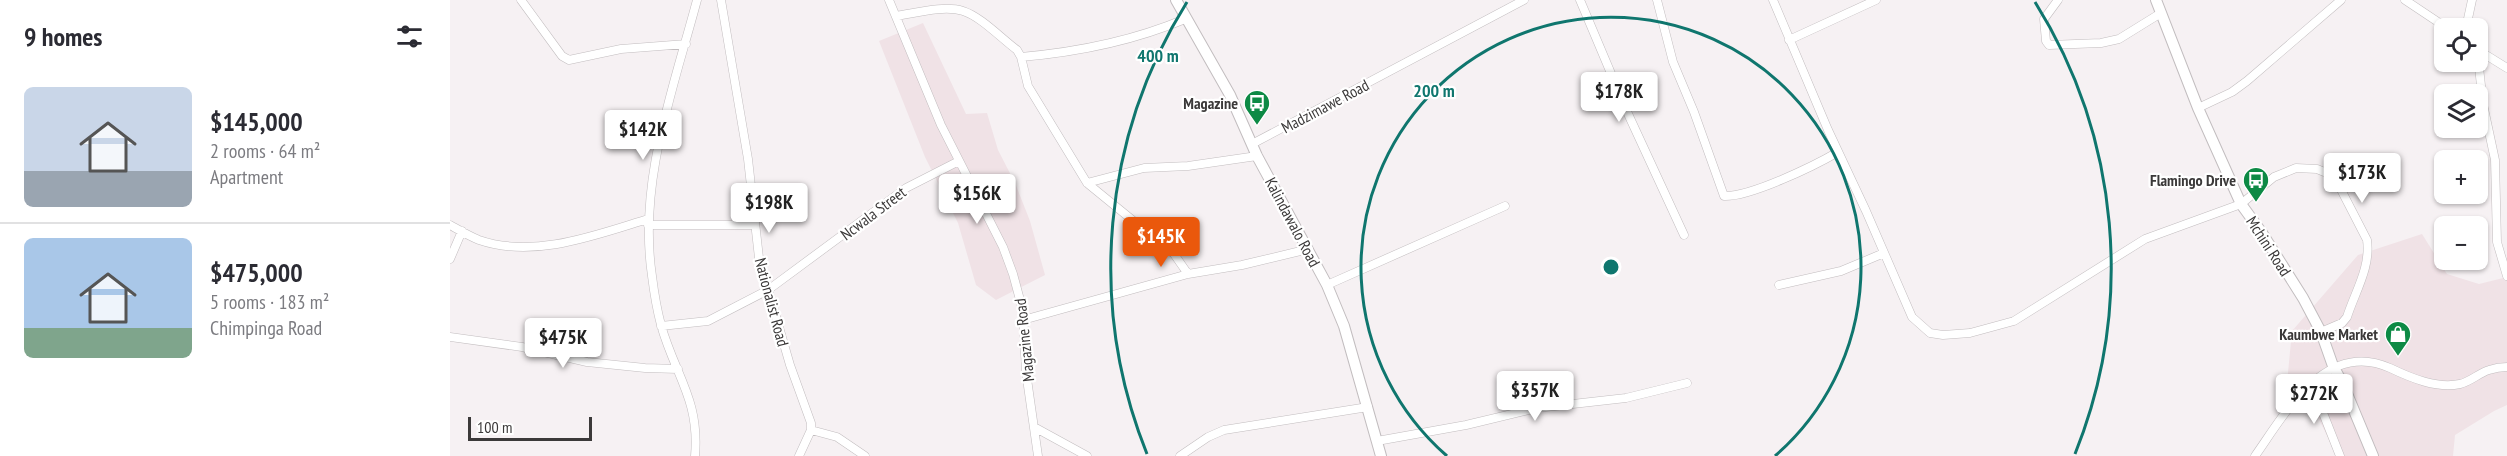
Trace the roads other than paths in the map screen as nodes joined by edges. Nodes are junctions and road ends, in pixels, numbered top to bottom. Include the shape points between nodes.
1 (521, 0) edge
2 (697, 0) edge
3 (721, 0) edge
4 (889, 0) edge
5 (1524, 0) edge
6 (1580, 0) edge
7 (1657, 0) edge
8 (1773, 0) edge
9 (1876, 0) edge
10 (2058, 0) edge
11 (2156, 0) edge
12 (2341, 0) edge
13 (2405, 0) edge
14 (2472, 0) edge
15 (1179, 1) edge
16 (2161, 13) junction
17 (896, 16) junction
18 (2468, 18) edge
19 (1185, 19) junction
20 (2434, 19) edge
21 (1789, 40) junction
22 (686, 44) junction
23 (1021, 57) junction
24 (2488, 57) edge
25 (2507, 68) edge
26 (2480, 72) edge
27 (2198, 108) junction
28 (1252, 144) junction
29 (1838, 152) junction
30 (1257, 156) junction
31 (959, 161) junction
32 (1087, 183) junction
33 (2241, 204) junction
34 (1505, 206) dead end
35 (648, 222) junction
36 (450, 225) edge
37 (754, 225) junction
38 (462, 231) junction
39 (1684, 235) dead end
40 (1309, 249) junction
41 (1884, 253) junction
42 (450, 259) edge
43 (1188, 274) junction
44 (2507, 276) edge
45 (1327, 285) junction
46 (1779, 285) dead end
47 (768, 290) junction
48 (1023, 320) junction
49 (662, 326) junction
50 (2321, 332) junction
51 (450, 337) edge
52 (2333, 366) junction
53 (2507, 367) edge
54 (678, 369) junction
55 (1687, 383) dead end
56 (2312, 385) junction
57 (1368, 407) junction
58 (1034, 427) junction
59 (811, 430) junction
60 (1377, 441) junction
61 (695, 456) edge
62 (799, 456) edge
63 (864, 456) edge
64 (1036, 456) edge
65 (1087, 456) edge
66 (1180, 456) edge
67 (1381, 456) edge
68 (2255, 456) edge
69 (2340, 456) edge
70 (2373, 456) edge

1 - 22 street via 566,60 621,49
2 - 22 street
3 - 37 street, Nationalist Road via 748,159
4 - 17 street, Magazine Road
5 - 28 street, Madzimawe Road
6 - 39 street
7 - 29 street via 1673,62 1724,196 1775,182 1816,166
8 - 21 street
9 - 21 street
10 - 16 street via 2044,19 2049,45 2119,39
11 - 16 street, Mchini Road
12 - 27 street via 2247,81
13 - 20 street
14 - 18 street
15 - 19 street, Kalindawalo Road
16 - 27 street, Mchini Road
17 - 23 street via 962,11 1017,50
17 - 31 street, Magazine Road via 940,125
19 - 23 street via 1150,34 1068,53
19 - 28 street, Kalindawalo Road via 1230,95
21 - 29 street
22 - 35 street via 662,128
23 - 32 street via 1028,86
24 - 25 street
26 - 44 street via 2495,160 2497,242
27 - 33 street, Mchini Road
28 - 30 street, Kalindawalo Road
29 - 41 street
30 - 32 street via 1144,168
30 - 40 street, Kalindawalo Road
31 - 47 street, Ncwala Street via 906,188
31 - 48 street, Magazine Road via 1003,247 1020,296
32 - 43 street via 1174,254
33 - 41 street via 2145,238 2014,321 1970,333 1943,335 1920,327
33 - 50 street, Mchini Road via 2303,297
33 - 50 street via 2274,177 2296,168 2317,169 2336,179 2367,240 2368,256 2344,321
34 - 45 street
35 - 37 street
35 - 38 street via 569,242 518,246 479,240
35 - 49 street via 651,276
36 - 38 street
37 - 47 street, Nationalist Road
38 - 42 street
40 - 43 street
40 - 45 street, Kalindawalo Road
41 - 46 street via 1841,271
43 - 48 street
45 - 57 street, Kalindawalo Road via 1344,326
47 - 49 street, Ncwala Street via 708,321
47 - 59 street, Nationalist Road
48 - 58 street, Magazine Road
49 - 54 street
50 - 52 street, Mchini Road
51 - 54 street via 522,347 586,362
52 - 53 street via 2364,361 2421,382 2454,384 2490,369
52 - 56 street
52 - 70 street, Mchini Road
54 - 61 street via 694,414
55 - 60 street via 1626,398 1536,408
56 - 68 street via 2284,414
56 - 69 street
57 - 60 street, Kalindawalo Road
57 - 66 street via 1224,430
58 - 64 street, Magazine Road
58 - 65 street
59 - 62 street
59 - 63 street via 837,437
60 - 67 street, Kalindawalo Road

